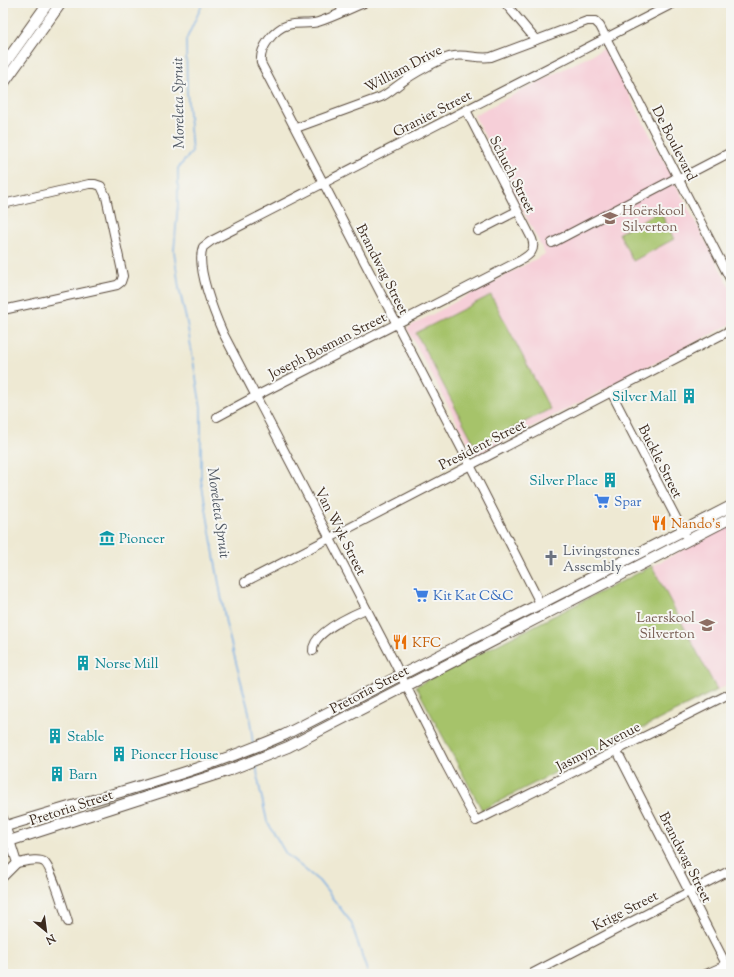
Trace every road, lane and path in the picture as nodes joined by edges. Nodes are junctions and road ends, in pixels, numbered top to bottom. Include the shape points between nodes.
1 (48, 3) edge
2 (61, 3) edge
3 (340, 3) edge
4 (364, 3) edge
5 (505, 3) edge
6 (674, 3) edge
7 (342, 12) junction
8 (593, 21) joint
9 (606, 38) junction
10 (536, 40) junction
11 (3, 66) edge
12 (3, 84) edge
13 (466, 110) junction
14 (296, 128) junction
15 (731, 152) edge
16 (678, 178) junction
17 (324, 183) junction
18 (3, 204) edge
19 (517, 211) junction
20 (478, 231) dead end
21 (552, 243) dead end
22 (203, 247) joint
23 (532, 250) joint
24 (731, 281) edge
25 (3, 310) edge
26 (396, 324) junction
27 (731, 330) edge
28 (611, 392) junction
29 (256, 396) junction
30 (217, 417) dead end
31 (470, 465) junction
32 (731, 506) edge
33 (731, 518) edge
34 (682, 530) junction
35 (329, 537) junction
36 (688, 540) junction
37 (670, 550) junction
38 (245, 582) dead end
39 (582, 582) junction
40 (540, 603) junction
41 (366, 609) junction
42 (313, 651) dead end
43 (401, 676) junction
44 (406, 685) junction
45 (731, 693) edge
46 (617, 751) junction
47 (476, 821) joint
48 (4, 824) edge
49 (7, 842) edge
50 (17, 864) junction
51 (731, 870) edge
52 (3, 877) edge
53 (689, 892) junction
54 (68, 922) dead end
55 (726, 965) junction
56 (531, 974) edge
57 (706, 974) edge
58 (731, 974) edge

1 - 11 main road
2 - 12 main road
3 - 7 street
4 - 7 street, Brandwag Street
5 - 10 street
6 - 9 street, Graniet Street
7 - 14 street, Brandwag Street via 318,22 286,25 269,40 262,52 262,63
8 - 9 street, De Boulevard via 599,24
8 - 10 street, William Drive
9 - 13 street, Graniet Street
9 - 16 street, De Boulevard
10 - 14 street, William Drive via 491,57 448,57 403,81 381,97
13 - 17 street, Graniet Street
13 - 19 street, Schuch Street
14 - 17 street, Brandwag Street
15 - 16 street
16 - 21 street
16 - 24 street, De Boulevard
17 - 22 street, Graniet Street
17 - 26 street, Brandwag Street
18 - 25 street via 89,184 101,186 106,197 123,276 117,285
19 - 20 street
19 - 23 street, Schuch Street via 533,242
22 - 29 street, Van Wyk Street via 202,265 214,313
23 - 26 street, Joseph Bosman Street via 521,260
26 - 29 street, Joseph Bosman Street
26 - 31 street, Brandwag Street
27 - 28 street, President Street
28 - 31 street, President Street
28 - 34 street, Buckle Street
29 - 30 street, Joseph Bosman Street
29 - 35 street, Van Wyk Street
31 - 35 street, President Street
31 - 40 street, Brandwag Street
32 - 34 main road, Pretoria Street
33 - 36 main road, Pretoria Street
34 - 36 street, Buckle Street
34 - 39 main road, Pretoria Street
35 - 38 street, President Street
35 - 41 street, Van Wyk Street
36 - 37 main road, Pretoria Street
37 - 39 main road via 658,550 591,582
37 - 44 main road, Pretoria Street
39 - 40 main road, Pretoria Street
40 - 43 main road, Pretoria Street
41 - 42 street via 334,625 317,640
41 - 43 street, Van Wyk Street
43 - 44 street, Van Wyk Street
43 - 48 main road, Pretoria Street via 284,735 223,760 117,794
44 - 47 street, Van Wyk Street
44 - 49 main road, Pretoria Street via 288,747 227,771
45 - 46 street, Jasmyn Avenue
46 - 47 street, Jasmyn Avenue
46 - 53 street, Brandwag Street
48 - 49 street
49 - 50 street
50 - 52 street
50 - 54 street via 40,861 46,864
51 - 53 street, Krige Street
53 - 55 street, Brandwag Street
53 - 56 street, Krige Street
55 - 57 street
55 - 58 street, Brandwag Street

